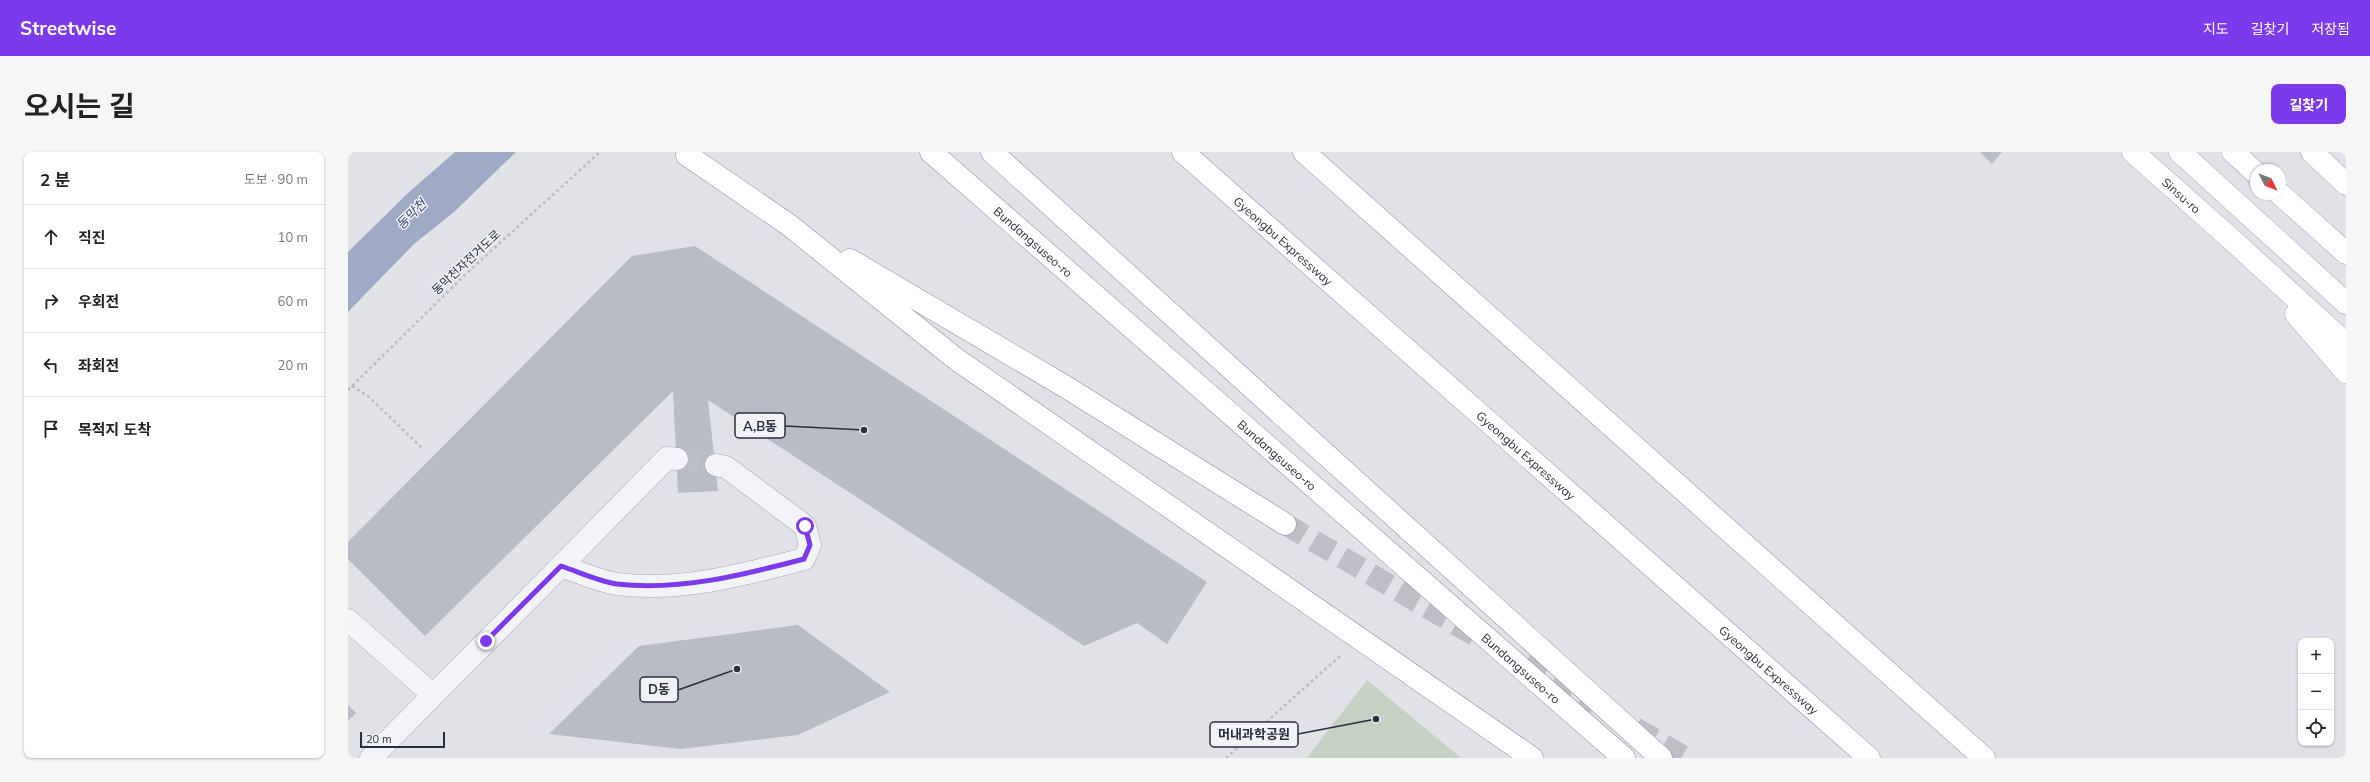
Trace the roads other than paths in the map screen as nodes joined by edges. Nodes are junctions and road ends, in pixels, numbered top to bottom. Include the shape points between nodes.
1 (931, 152) edge
2 (992, 152) edge
3 (1183, 152) edge
4 (1304, 152) edge
5 (2133, 152) edge
6 (2180, 152) edge
7 (2233, 152) edge
8 (685, 153) edge
9 (2320, 154) edge
10 (2250, 168) edge
11 (2346, 184) edge
12 (2286, 199) edge
13 (789, 225) junction
14 (2230, 238) junction
15 (2346, 253) edge
16 (2346, 303) edge
17 (2346, 344) edge
18 (2346, 372) edge
19 (677, 459) tunnel mouth
20 (716, 465) tunnel mouth
21 (1285, 524) tunnel mouth
22 (561, 566) junction
23 (348, 620) edge
24 (433, 695) junction
25 (371, 758) edge
26 (1532, 758) edge
27 (1624, 758) edge
28 (1661, 758) edge
29 (1869, 758) edge
30 (1984, 758) edge

1 - 27 main road, Bundangsuseo-ro
2 - 28 main road
3 - 29 main road, Gyeongbu Expressway
4 - 30 main road
5 - 14 main road, Sinsu-ro
6 - 16 main road
7 - 10 main road
8 - 13 main road
9 - 11 main road
12 - 15 main road
13 - 21 main road via 1066,387
13 - 26 main road via 956,359
14 - 17 main road
14 - 18 main road
19 - 22 lane via 667,458
20 - 22 lane via 726,467 805,526 810,545 804,559 732,578 672,585 616,584
22 - 24 lane
23 - 24 lane
24 - 25 lane

